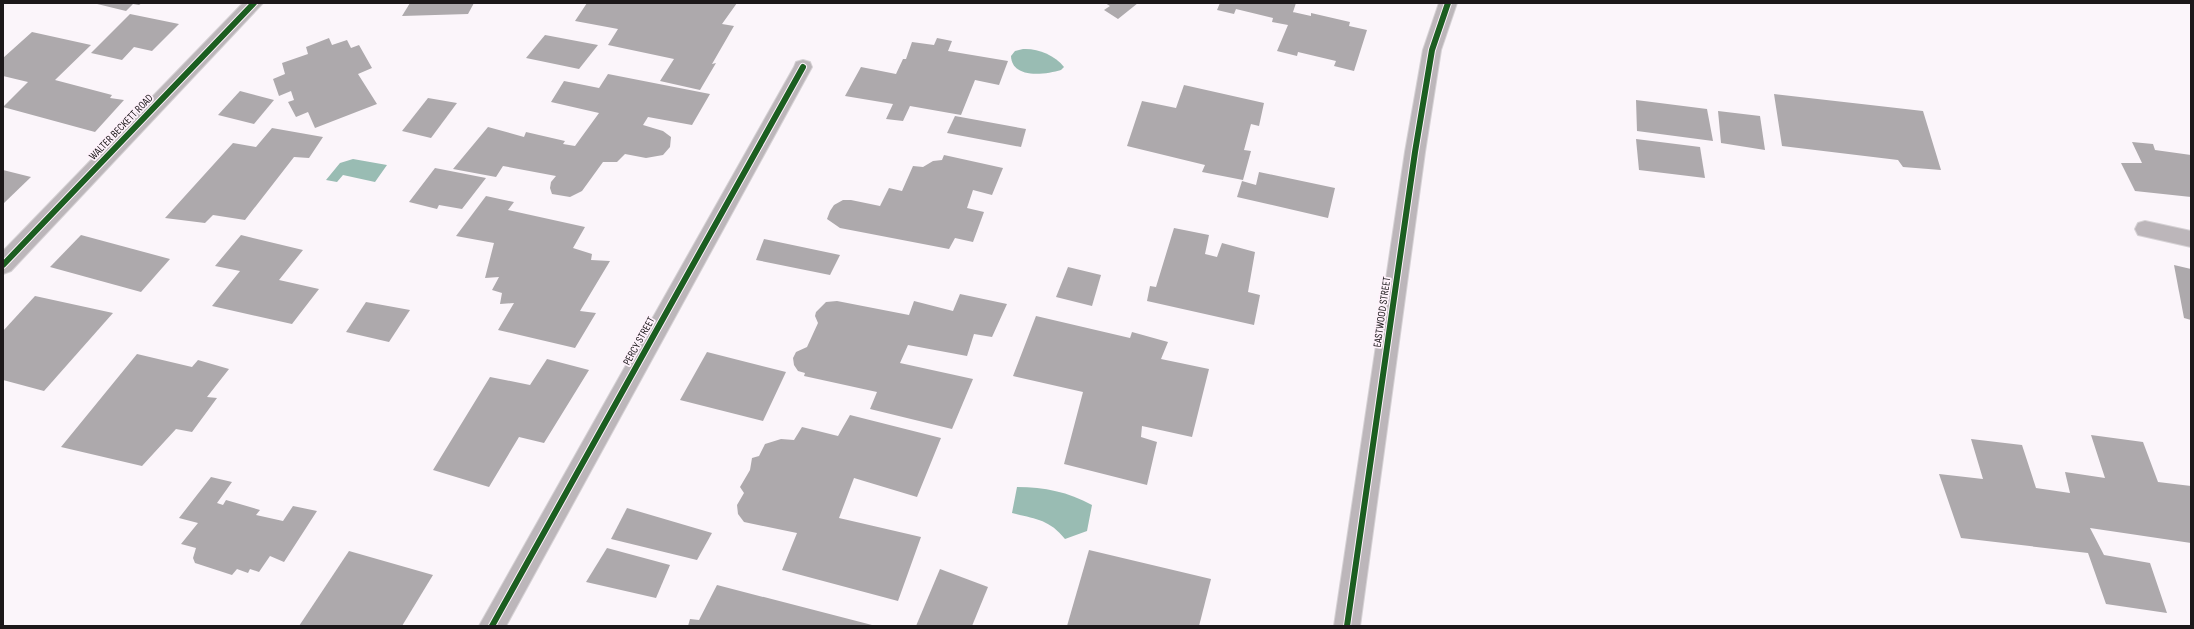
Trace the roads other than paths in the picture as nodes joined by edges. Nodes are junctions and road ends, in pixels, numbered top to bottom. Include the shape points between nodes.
1 (254, 3) edge
2 (1448, 3) edge
3 (803, 67) dead end
4 (2145, 229) dead end
5 (2191, 239) edge
6 (3, 265) edge
7 (492, 626) edge
8 (1347, 626) edge

1 - 6 street, WALTER BECKETT ROAD
2 - 8 street, EASTWOOD STREET via 1432,50 1415,152
3 - 7 street, PERCY STREET
4 - 5 street

